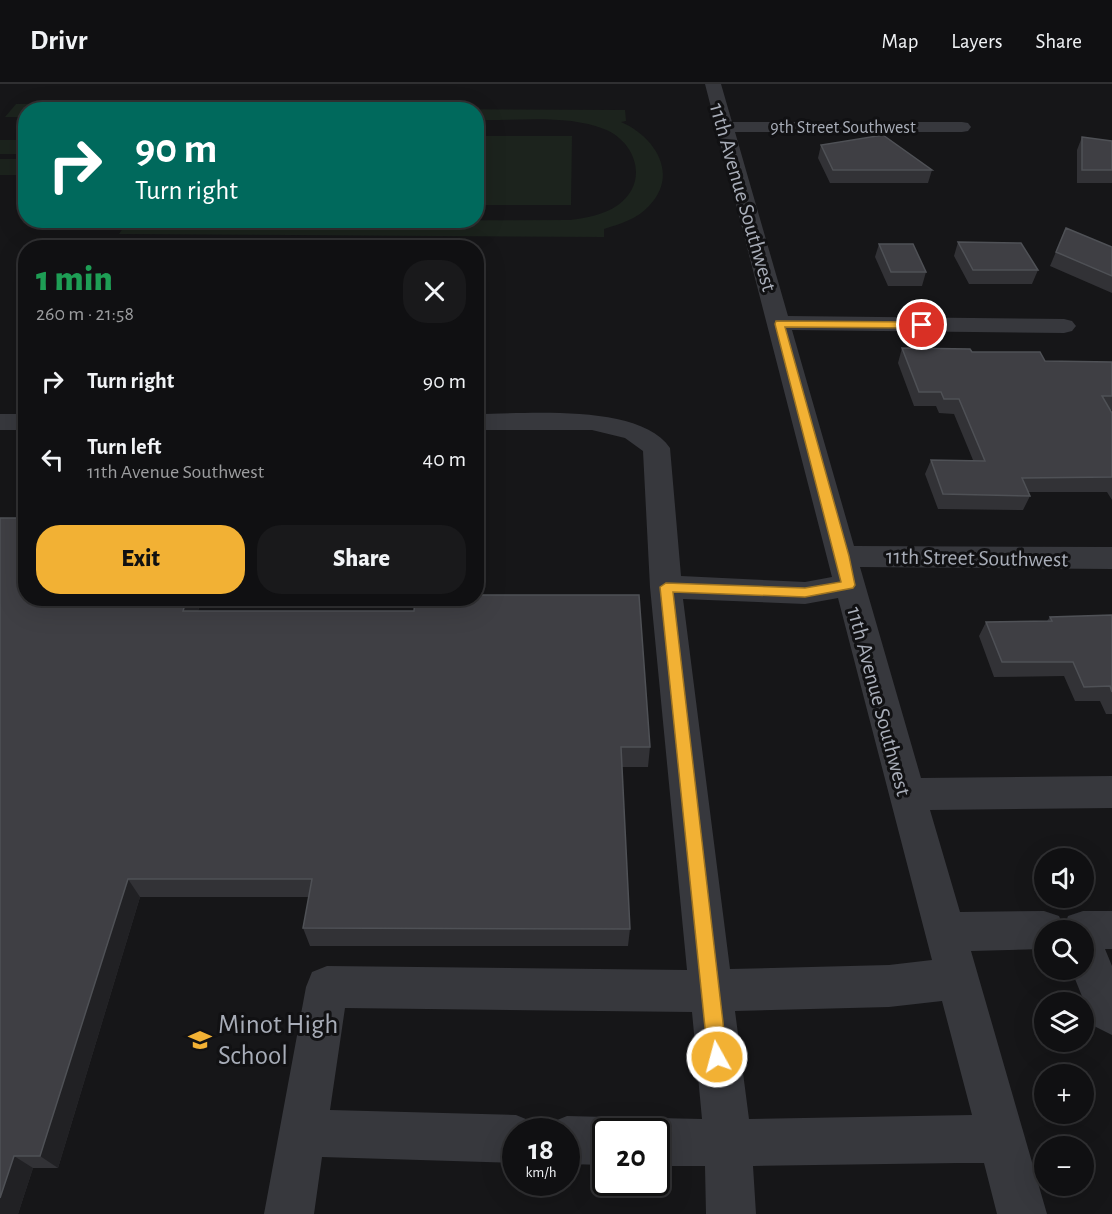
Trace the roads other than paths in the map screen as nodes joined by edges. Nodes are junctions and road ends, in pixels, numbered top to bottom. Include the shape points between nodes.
1 (713, 84) edge
2 (725, 127) junction
3 (962, 127) dead end
4 (780, 324) junction
5 (1064, 326) dead end
6 (0, 422) edge
7 (18, 422) edge
8 (484, 422) edge
9 (1112, 558) edge
10 (845, 570) junction
11 (666, 587) junction
12 (1112, 792) edge
13 (906, 794) junction
14 (1034, 930) edge
15 (1094, 930) edge
16 (1112, 930) edge
17 (944, 932) junction
18 (1094, 974) edge
19 (957, 978) junction
20 (709, 992) junction
21 (1112, 1013) edge
22 (302, 1134) junction
23 (502, 1138) edge
24 (1001, 1139) junction
25 (670, 1142) edge
26 (728, 1144) junction
27 (290, 1214) edge
28 (731, 1214) edge
29 (1022, 1214) edge

1 - 2 street, 11th Avenue Southwest
2 - 3 street, 9th Street Southwest
2 - 4 street, 11th Avenue Southwest
4 - 5 street
4 - 10 street, 11th Avenue Southwest
6 - 7 street
8 - 11 street via 592,422 634,432 656,448
9 - 10 street, 11th Street Southwest
10 - 11 street, 11th Street Southwest via 805,593
10 - 13 street, 11th Avenue Southwest
11 - 20 street
12 - 13 street
13 - 17 street, 11th Avenue Southwest
14 - 17 street
15 - 16 street
17 - 19 street, 11th Avenue Southwest
18 - 21 street
19 - 20 street via 889,986
19 - 24 street, 11th Avenue Southwest
20 - 22 street via 327,987
20 - 26 street
22 - 23 street
22 - 27 street
24 - 26 street
24 - 29 street, 11th Avenue Southwest
25 - 26 street
26 - 28 street

